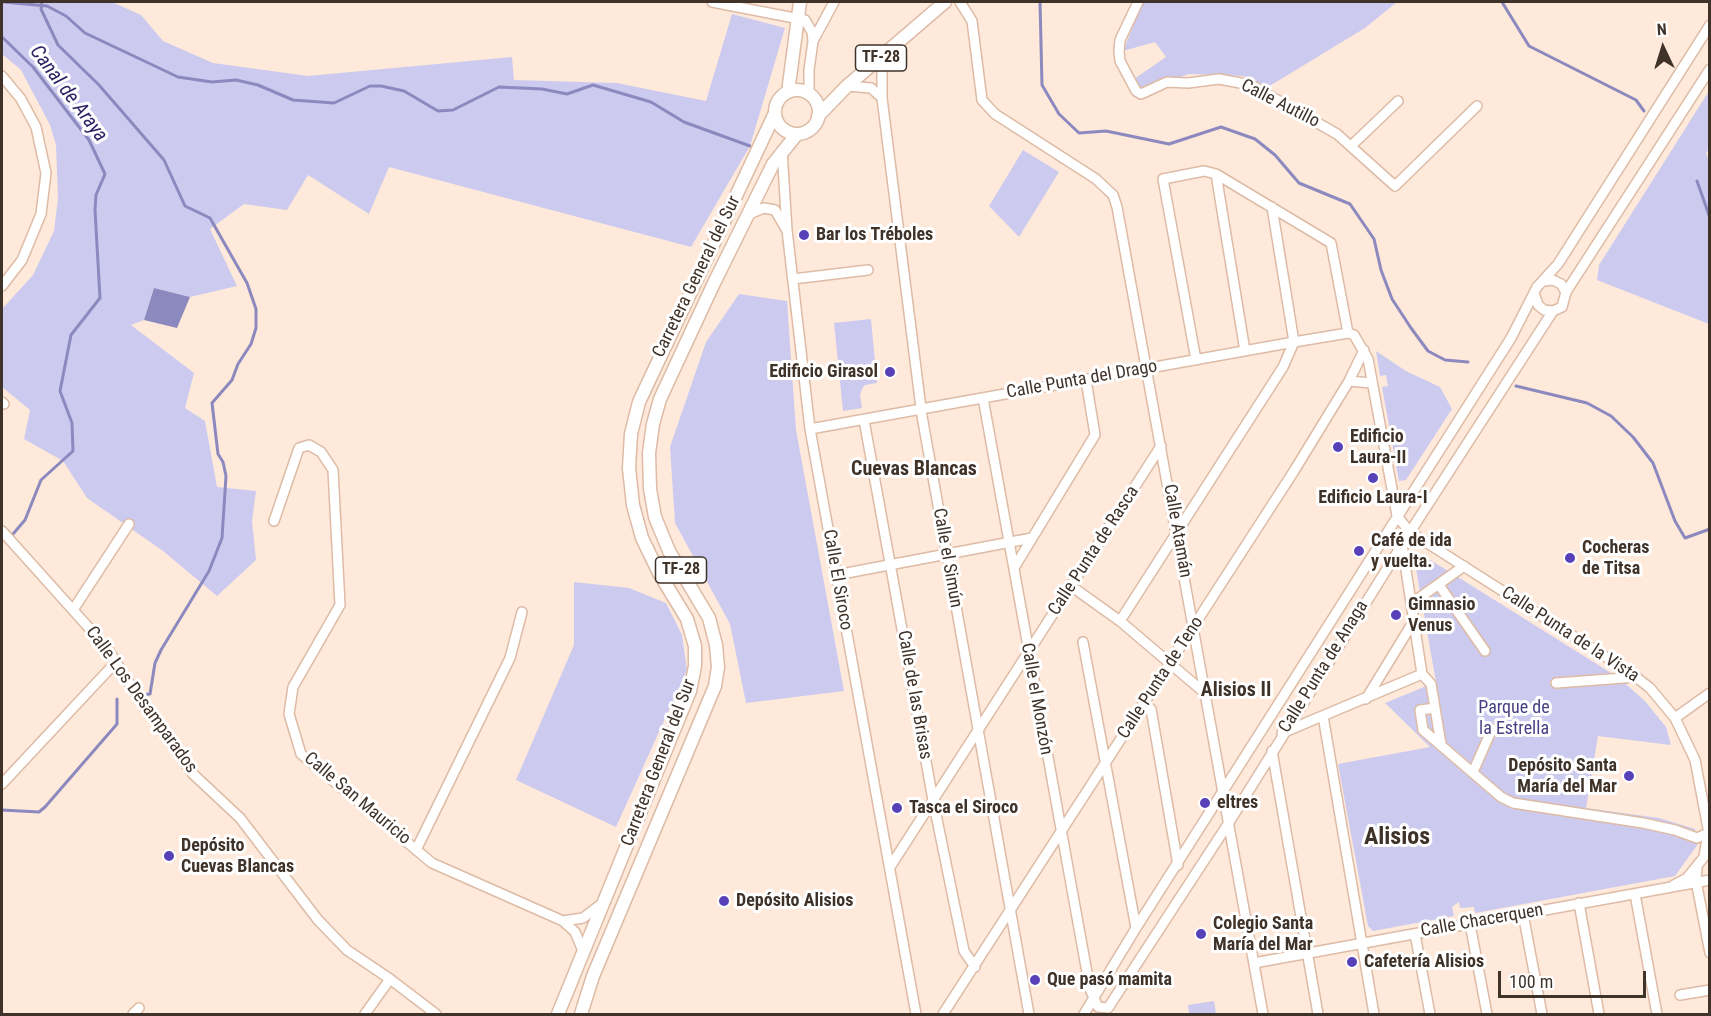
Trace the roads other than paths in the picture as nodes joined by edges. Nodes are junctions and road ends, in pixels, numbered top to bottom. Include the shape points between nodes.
1 (712, 2) edge
2 (800, 2) edge
3 (834, 2) edge
4 (945, 2) edge
5 (960, 2) edge
6 (1138, 2) edge
7 (799, 20) junction
8 (1710, 25) edge
9 (813, 40) junction
10 (882, 57) junction
11 (1710, 69) edge
12 (2, 76) edge
13 (847, 86) junction
14 (788, 92) junction
15 (809, 94) junction
16 (882, 98) junction
17 (1398, 101) dead end
18 (1477, 106) dead end
19 (775, 113) junction
20 (818, 116) junction
21 (797, 134) junction
22 (1351, 146) junction
23 (782, 150) junction
24 (1216, 174) junction
25 (1272, 207) junction
26 (749, 214) junction
27 (787, 230) junction
28 (867, 270) dead end
29 (793, 279) junction
30 (1544, 281) junction
31 (2, 286) edge
32 (1566, 292) junction
33 (1535, 296) junction
34 (1553, 311) junction
35 (1351, 334) junction
36 (1294, 342) junction
37 (1365, 350) junction
38 (1245, 351) junction
39 (1196, 360) junction
40 (1145, 369) junction
41 (1086, 380) junction
42 (1349, 381) junction
43 (1372, 383) junction
44 (983, 398) junction
45 (921, 409) junction
46 (864, 420) junction
47 (810, 429) junction
48 (1161, 446) junction
49 (1397, 516) junction
50 (274, 521) dead end
51 (129, 524) dead end
52 (2, 531) edge
53 (1410, 532) junction
54 (1177, 533) junction
55 (1032, 537) junction
56 (1009, 542) junction
57 (1402, 544) junction
58 (946, 554) junction
59 (891, 565) junction
60 (1464, 566) junction
61 (1014, 568) junction
62 (836, 575) junction
63 (1439, 585) junction
64 (1071, 586) junction
65 (1412, 603) junction
66 (73, 610) junction
67 (522, 612) dead end
68 (1415, 619) junction
69 (1120, 621) junction
70 (1194, 627) junction
71 (1083, 642) dead end
72 (1485, 651) dead end
73 (1028, 654) junction
74 (116, 662) junction
75 (1170, 662) junction
76 (1419, 676) junction
77 (1637, 677) junction
78 (1557, 683) dead end
79 (1710, 693) edge
80 (1206, 694) junction
81 (1366, 699) junction
82 (1143, 704) junction
83 (1435, 708) junction
84 (1323, 716) junction
85 (1675, 718) junction
86 (980, 728) junction
87 (1492, 729) dead end
88 (1282, 733) junction
89 (1441, 744) junction
90 (1272, 751) junction
91 (1106, 761) junction
92 (1473, 772) junction
93 (2, 784) edge
94 (1223, 790) junction
95 (933, 800) junction
96 (1228, 824) junction
97 (1061, 833) junction
98 (1709, 836) edge
99 (416, 850) junction
100 (1710, 864) edge
101 (1178, 865) junction
102 (890, 867) junction
103 (1696, 867) junction
104 (1710, 880) edge
105 (1697, 884) junction
106 (1668, 889) junction
107 (1635, 894) junction
108 (603, 902) junction
109 (1579, 903) junction
110 (1012, 910) junction
111 (1523, 914) junction
112 (562, 921) junction
113 (1470, 924) junction
114 (1136, 928) junction
115 (1415, 934) junction
116 (1361, 944) junction
117 (583, 951) junction
118 (1710, 953) edge
119 (1306, 954) junction
120 (1254, 963) junction
121 (975, 967) junction
122 (390, 979) junction
123 (1710, 990) edge
124 (1680, 995) dead end
125 (1094, 998) junction
126 (917, 1012) edge
127 (364, 1014) edge
128 (436, 1014) edge
129 (558, 1014) edge
130 (581, 1014) edge
131 (945, 1014) edge
132 (1029, 1014) edge
133 (1084, 1014) edge
134 (1263, 1014) edge
135 (1318, 1014) edge
136 (1374, 1014) edge
137 (1430, 1014) edge
138 (1487, 1014) edge
139 (1542, 1014) edge
140 (1599, 1014) edge
141 (1657, 1014) edge

1 - 7 street
2 - 7 main road, TF-28
3 - 9 street
4 - 10 main road, TF-28
5 - 40 street, Calle Atamán via 972,21 982,100 995,114 1096,179 1113,195
6 - 22 street, Calle Autillo via 1120,40 1119,51 1136,91 1141,94 1167,82 1237,80 1337,134
7 - 9 street via 809,24
7 - 14 main road, TF-28
8 - 30 street
9 - 15 street
10 - 13 main road, TF-28
10 - 16 street, Calle el Simún
11 - 32 street
12 - 31 street via 21,99 36,127 46,173 41,214 22,260
13 - 16 street via 871,88
13 - 20 main road, TF-28
14 - 15 main road via 799,90
14 - 19 main road, TF-28 via 778,101
15 - 20 main road via 816,102
16 - 45 street, Calle el Simún
17 - 22 street
18 - 22 street, Calle Autillo via 1395,186
19 - 21 main road via 785,130
19 - 108 main road, Carretera General del Sur / TF-28 via 651,372 634,424 629,468 633,505 642,538 687,619 696,666 690,691
20 - 21 main road, TF-28 via 813,127
21 - 23 main road, Carretera General del Sur / TF-28
23 - 26 main road, Carretera General del Sur / TF-28
23 - 27 street, Calle El Siroco
24 - 25 street
24 - 38 street
24 - 39 street via 1204,171 1163,179
25 - 35 street via 1333,246
25 - 36 street
26 - 27 street via 764,208 775,210
26 - 130 main road, Carretera General del Sur / TF-28 via 660,399 649,453 655,517 669,551 709,618 718,667 715,686 593,976
27 - 29 street, Calle El Siroco
28 - 29 street
29 - 47 street, Calle El Siroco
30 - 32 street via 1561,284
30 - 33 street
32 - 34 street via 1562,307
33 - 34 street via 1538,305
33 - 49 street, Calle Punta de Anaga
34 - 53 street, Calle Punta de Anaga
35 - 36 street, Calle Punta del Drago
35 - 37 street
36 - 38 street, Calle Punta del Drago
36 - 54 street via 1283,368
37 - 42 street, Calle Punta de Teno
37 - 43 street
38 - 39 street, Calle Punta del Drago
39 - 40 street, Calle Punta del Drago
40 - 41 street, Calle Punta del Drago
40 - 48 street, Calle Atamán
41 - 44 street, Calle Punta del Drago
41 - 55 street via 1095,435
42 - 43 street
42 - 70 street, Calle Punta de Teno
43 - 49 street
44 - 45 street, Calle Punta del Drago
44 - 56 street, Calle el Monzón
45 - 46 street, Calle Punta del Drago
45 - 58 street, Calle el Simún
46 - 47 street, Calle Punta del Drago
46 - 59 street, Calle de las Brisas
47 - 62 street, Calle El Siroco
48 - 54 street, Calle Atamán
48 - 64 street, Calle Punta de Rasca
49 - 53 street, Calle Punta de la Vista
49 - 94 street, Calle Punta de Anaga
50 - 99 street, Calle San Mauricio via 298,448 309,446 321,452 333,470 340,605 293,687 289,714 301,754 311,765
51 - 66 street
52 - 66 street, Calle Los Desamparados
53 - 57 street, Calle Punta de Anaga
53 - 60 street, Calle Punta de la Vista
54 - 69 street
54 - 70 street, Calle Atamán
55 - 56 street
55 - 61 street
56 - 58 street
56 - 61 street, Calle el Monzón
57 - 65 street
57 - 88 street, Calle Punta de Anaga
58 - 59 street
58 - 86 street, Calle el Simún
59 - 62 street
59 - 95 street, Calle de las Brisas
60 - 63 street
60 - 77 street, Calle Punta de la Vista
61 - 73 street, Calle el Monzón
62 - 102 street, Calle El Siroco
63 - 65 street
63 - 72 street
64 - 69 street
64 - 73 street, Calle Punta de Rasca
65 - 68 street
66 - 74 street, Calle Los Desamparados
67 - 99 street via 510,658
68 - 76 street
68 - 81 street
69 - 75 street
70 - 75 street, Calle Punta de Teno
70 - 80 street, Calle Atamán
71 - 91 street
73 - 86 street, Calle Punta de Rasca
73 - 97 street, Calle el Monzón
74 - 93 street
74 - 122 street, Calle Los Desamparados via 194,774 240,818 318,920 347,950
75 - 80 street
75 - 82 street, Calle Punta de Teno
76 - 81 street
76 - 83 street via 1431,684
77 - 78 street
77 - 85 street, Calle Punta de la Vista
79 - 85 street
80 - 94 street, Calle Atamán
81 - 84 street
82 - 91 street, Calle Punta de Teno
82 - 101 street via 1151,709
83 - 89 street
83 - 89 street via 1420,710 1423,730
84 - 88 street
84 - 116 street
85 - 98 street, Calle Punta de la Vista via 1695,760
86 - 95 street, Calle Punta de Rasca
86 - 110 street, Calle el Simún
87 - 92 street
88 - 90 street, Calle Punta de Anaga
89 - 92 street
90 - 96 street, Calle Punta de Anaga
90 - 119 street
91 - 97 street, Calle Punta de Teno
91 - 114 street
92 - 98 street via 1513,804 1642,823 1697,838
94 - 96 street, Calle Atamán
94 - 101 street, Calle Punta de Anaga
95 - 102 street, Calle Punta de Rasca
95 - 121 street, Calle de las Brisas via 964,951
96 - 120 street, Calle Atamán
96 - 125 street, Calle Punta de Anaga via 1108,1008 1098,1007
97 - 110 street, Calle Punta de Teno
97 - 125 street, Calle el Monzón
98 - 103 street via 1704,857
99 - 112 street, Calle San Mauricio via 432,863
100 - 103 street
101 - 114 street, Calle Punta de Anaga
102 - 126 street, Calle El Siroco
103 - 105 street
103 - 106 street via 1687,878
104 - 105 street, Calle Chacerquen
105 - 106 street, Calle Chacerquen
105 - 118 street
106 - 107 street, Calle Chacerquen
107 - 109 street, Calle Chacerquen
107 - 141 street
108 - 112 street via 583,918
108 - 117 main road, Carretera General del Sur / TF-28
109 - 111 street, Calle Chacerquen
109 - 140 street
110 - 121 street, Calle Punta de Teno
110 - 132 street, Calle el Simún
111 - 113 street, Calle Chacerquen
111 - 139 street
112 - 117 street, Calle San Mauricio via 575,932
113 - 115 street, Calle Chacerquen
113 - 138 street
114 - 125 street, Calle Punta de Anaga
115 - 116 street, Calle Chacerquen
115 - 137 street
116 - 119 street, Calle Chacerquen
116 - 136 street
117 - 129 main road, Carretera General del Sur / TF-28
119 - 120 street, Calle Chacerquen
119 - 135 street
120 - 134 street, Calle Atamán
121 - 131 street, Calle Punta de Teno
122 - 127 street
122 - 128 street, Calle Los Desamparados
123 - 124 street
125 - 133 street, Calle Punta de Anaga

